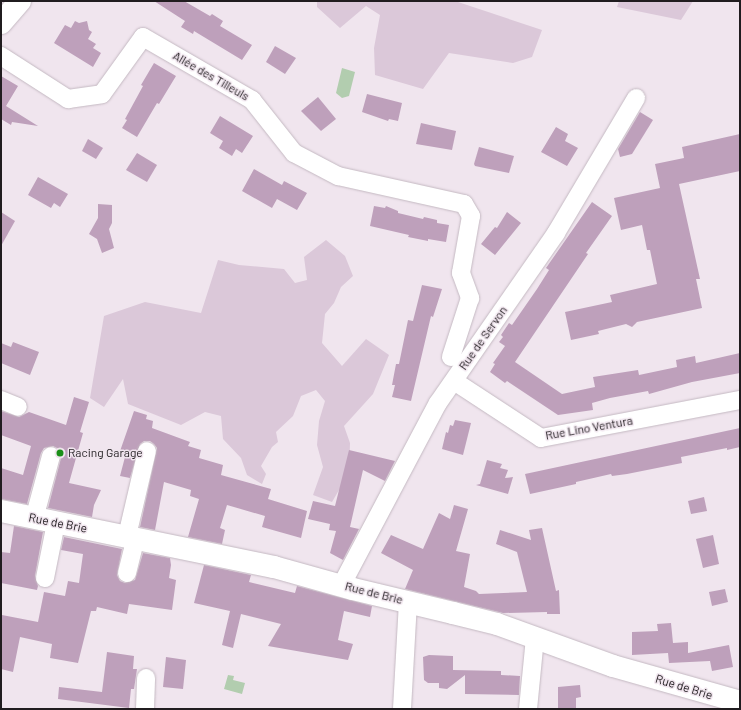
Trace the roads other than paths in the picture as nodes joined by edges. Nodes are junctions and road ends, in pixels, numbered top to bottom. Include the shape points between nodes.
1 (20, 1) edge
2 (1, 23) edge
3 (1, 56) edge
4 (636, 98) dead end
5 (451, 357) dead end
6 (454, 380) junction
7 (1, 400) edge
8 (740, 400) edge
9 (18, 407) dead end
10 (147, 451) dead end
11 (51, 456) dead end
12 (1, 511) edge
13 (34, 519) junction
14 (56, 523) junction
15 (132, 537) junction
16 (127, 573) dead end
17 (45, 578) dead end
18 (341, 586) junction
19 (408, 602) junction
20 (535, 637) junction
21 (146, 678) dead end
22 (740, 702) edge
23 (145, 709) edge
24 (402, 709) edge
25 (528, 709) edge

1 - 2 street
3 - 5 street, Allée des Tilleuls via 68,99 102,94 143,37 252,100 294,153 325,170 338,176 464,204 471,216 462,273 470,298
4 - 6 street, Rue de Servon via 556,233
6 - 8 street, Rue Lino Ventura via 541,438
6 - 18 street, Rue de Servon via 438,403
7 - 9 street
10 - 15 street
11 - 13 street
12 - 13 street, Rue de Brie
13 - 14 street, Rue de Brie
14 - 15 street, Rue de Brie
14 - 17 street
15 - 16 street
15 - 18 street, Rue de Brie via 274,567
18 - 19 street, Rue de Brie
19 - 20 street, Rue de Brie via 497,624
19 - 24 street
20 - 22 street, Rue de Brie via 613,666
20 - 25 street
21 - 23 street

